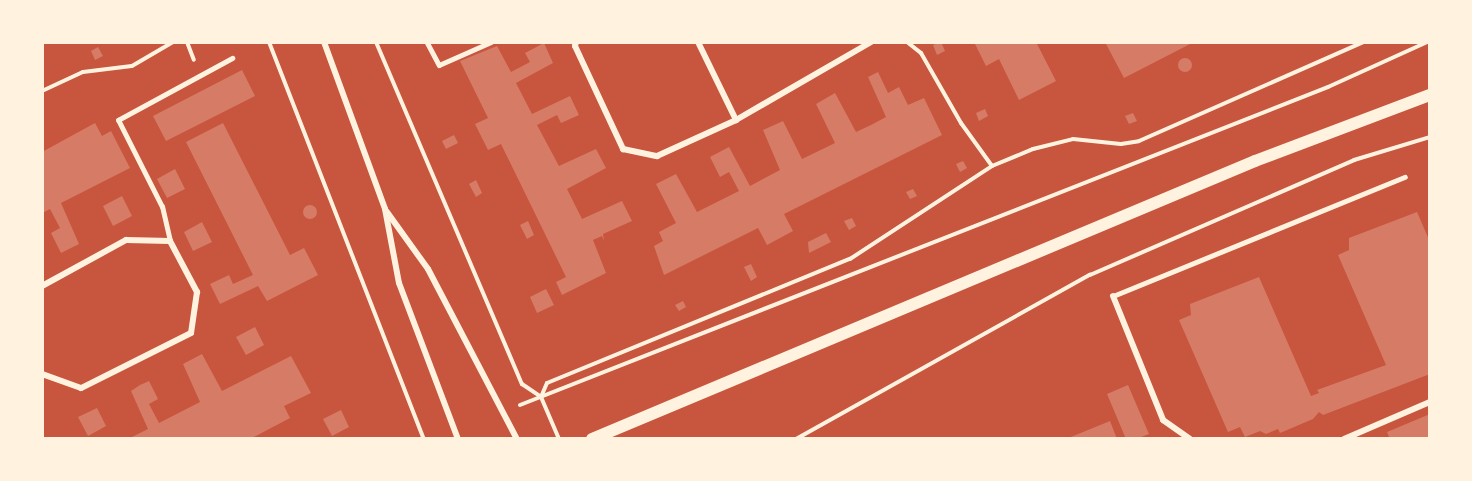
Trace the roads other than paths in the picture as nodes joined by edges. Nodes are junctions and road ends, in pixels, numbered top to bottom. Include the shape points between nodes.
1 (324, 42) edge
2 (427, 42) edge
3 (491, 42) edge
4 (576, 42) edge
5 (698, 42) edge
6 (871, 44) edge
7 (232, 58) dead end
8 (1430, 95) edge
9 (736, 120) junction
10 (1405, 177) dead end
11 (385, 210) junction
12 (170, 240) junction
13 (42, 286) edge
14 (1113, 296) joint
15 (42, 374) edge
16 (1430, 402) edge
17 (1370, 431) junction
18 (458, 439) edge
19 (518, 439) edge
20 (592, 439) edge
21 (1190, 439) edge
22 (1344, 439) edge
23 (1373, 439) edge

1 - 11 street
2 - 3 lane via 439,65
4 - 9 street via 623,149 657,156
5 - 9 street
6 - 9 street
7 - 12 lane via 118,120 162,207
8 - 20 main road via 1256,161
10 - 14 lane
11 - 18 street via 399,283
11 - 19 street via 428,269
12 - 13 street via 126,240
12 - 15 street via 197,292 190,333 81,388
14 - 21 street via 1163,420
16 - 17 street
17 - 22 street
17 - 23 street

